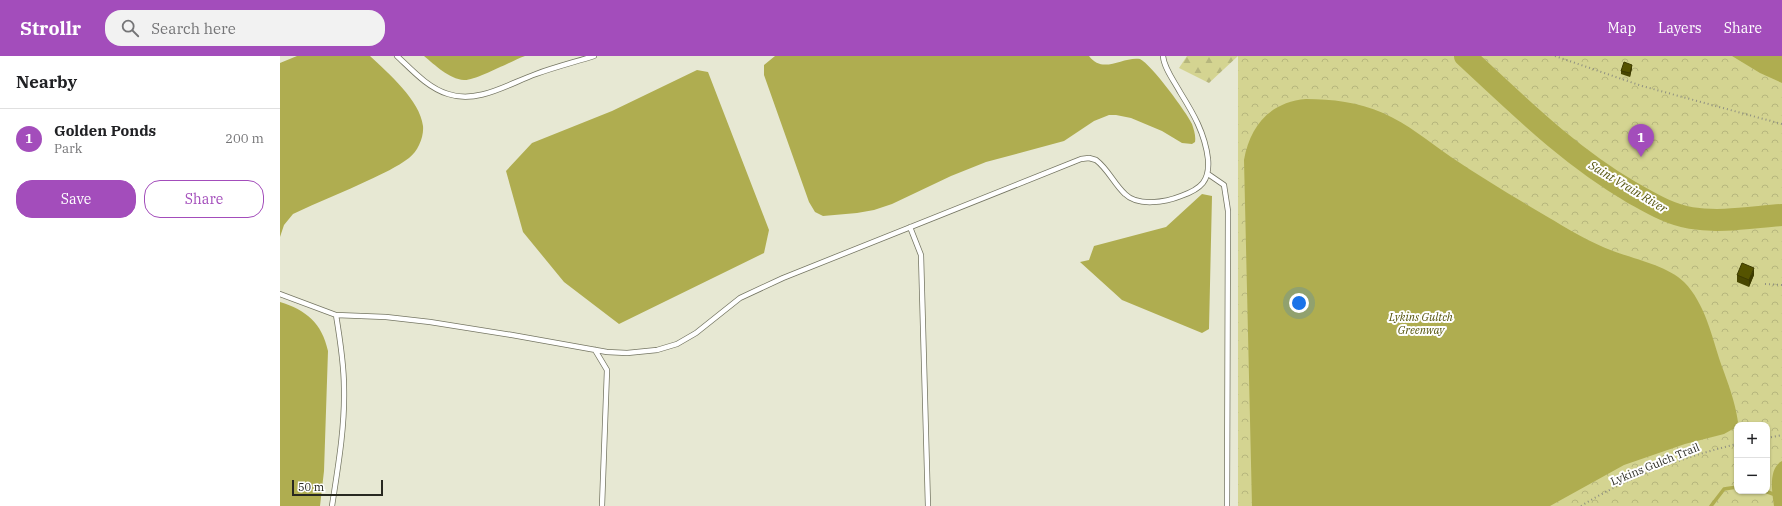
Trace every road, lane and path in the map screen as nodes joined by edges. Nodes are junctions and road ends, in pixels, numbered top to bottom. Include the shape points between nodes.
1 (396, 56) edge
2 (594, 56) edge
3 (1163, 56) edge
4 (1555, 56) edge
5 (1782, 124) edge
6 (1208, 174) junction
7 (910, 227) junction
8 (1765, 284) dead end
9 (1782, 285) edge
10 (280, 294) edge
11 (336, 315) junction
12 (595, 350) junction
13 (1782, 435) edge
14 (1770, 437) edge
15 (1734, 445) edge
16 (332, 506) edge
17 (602, 506) edge
18 (928, 506) edge
19 (1227, 506) edge
20 (1581, 506) edge

1 - 2 lane via 437,90 464,98 479,96 535,74
3 - 6 lane via 1164,63 1203,134 1208,153
4 - 5 path via 1642,86
6 - 7 lane via 1202,185 1182,196 1167,200 1138,200 1127,196 1098,162 1085,158
6 - 19 lane via 1224,185 1228,212
7 - 12 lane via 740,298 696,333 671,347 617,353
7 - 18 lane via 921,255
8 - 9 path
10 - 11 lane
11 - 12 lane via 430,322
11 - 16 lane via 342,352 344,392 341,449
12 - 17 lane via 607,370
13 - 14 path
15 - 20 path, Lykins Gulch Trail via 1661,468

